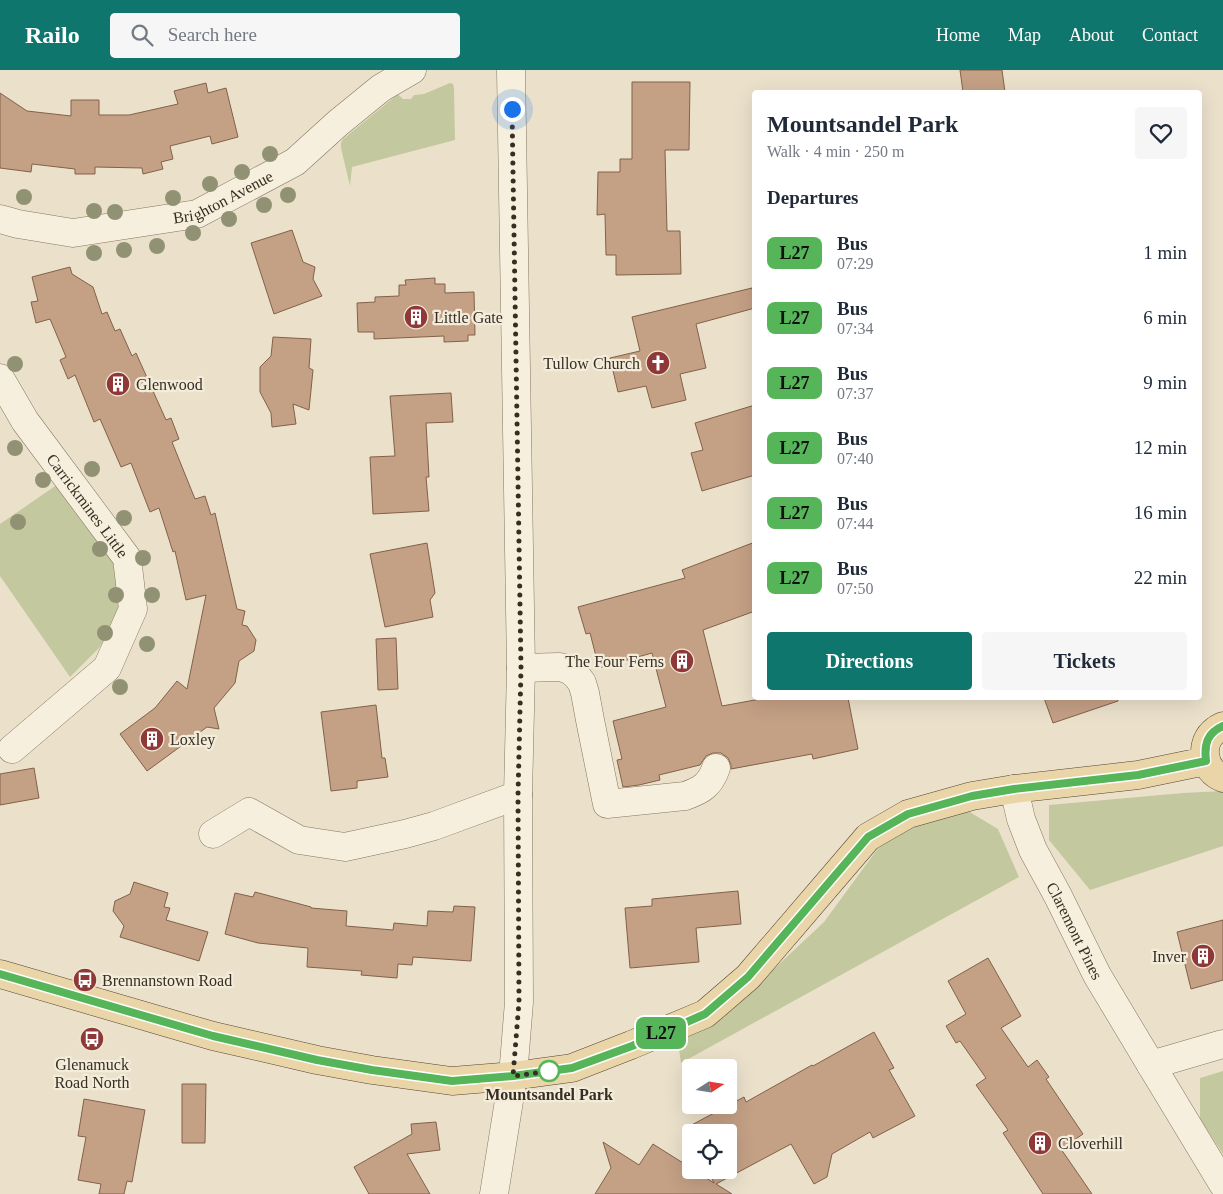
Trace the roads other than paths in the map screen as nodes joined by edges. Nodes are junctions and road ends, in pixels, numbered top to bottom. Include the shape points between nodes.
1 (412, 70) edge
2 (511, 70) edge
3 (0, 219) edge
4 (0, 378) edge
5 (521, 668) junction
6 (1223, 726) edge
7 (12, 749) dead end
8 (716, 768) dead end
9 (1214, 770) edge
10 (1014, 789) junction
11 (518, 795) junction
12 (213, 834) dead end
13 (0, 974) edge
14 (1223, 1044) edge
15 (1151, 1066) junction
16 (513, 1076) junction
17 (1223, 1184) edge
18 (494, 1194) edge

1 - 3 street, Brighton Avenue via 381,88 295,162 197,214 73,233
2 - 5 street
4 - 7 street, Carrickmines Little via 25,421 127,558 133,609 106,668
5 - 8 street via 568,669 582,683 607,804 685,796 706,786
5 - 11 street
6 - 9 main road via 1209,737 1204,751
9 - 10 main road
10 - 15 street, Claremont Pines via 1033,850 1097,974
10 - 16 main road via 972,796 908,814 868,837 748,977 705,1014 572,1068
11 - 12 street via 434,826 345,847 299,840 249,812
11 - 16 street via 519,1002
13 - 16 main road via 213,1036 317,1060 452,1081
14 - 15 street
15 - 17 street, Claremont Pines
16 - 18 street

